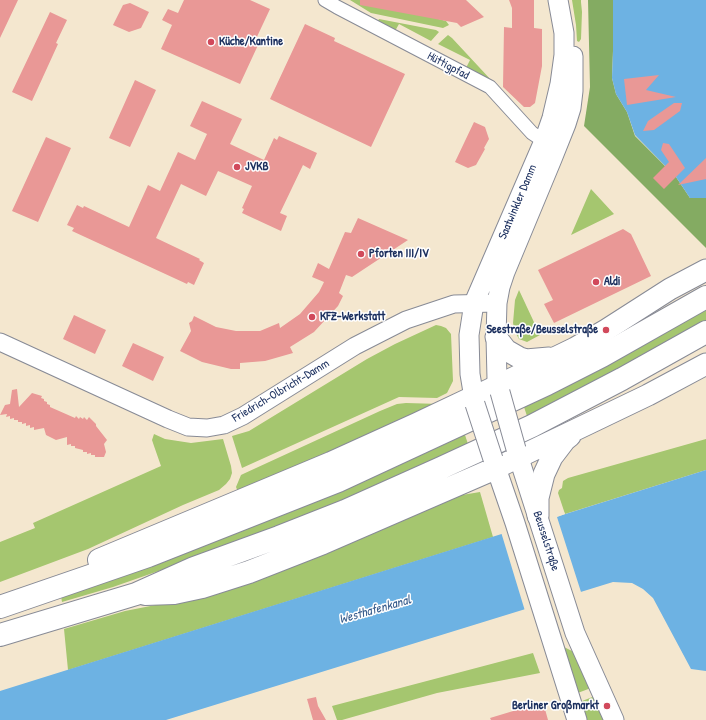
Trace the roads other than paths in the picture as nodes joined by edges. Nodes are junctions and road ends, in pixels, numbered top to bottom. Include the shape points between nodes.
1 (325, 0) edge
2 (558, 0) edge
3 (564, 0) edge
4 (551, 144) junction
5 (706, 270) edge
6 (706, 297) edge
7 (474, 303) junction
8 (497, 303) junction
9 (706, 332) edge
10 (496, 337) junction
11 (0, 342) edge
12 (555, 357) junction
13 (706, 364) edge
14 (499, 389) junction
15 (474, 400) junction
16 (582, 427) junction
17 (517, 453) junction
18 (495, 464) junction
19 (538, 516) junction
20 (136, 594) junction
21 (32, 596) junction
22 (0, 607) edge
23 (575, 633) junction
24 (0, 635) edge
25 (551, 640) junction
26 (577, 720) edge
27 (614, 720) edge

1 - 4 street, Hüttigpfad via 490,88 529,129
2 - 4 main road, Saatwinkler Damm via 564,33 564,55 552,118
3 - 4 main road, Saatwinkler Damm via 573,40 574,91 571,108
4 - 7 main road, Saatwinkler Damm
4 - 8 main road, Saatwinkler Damm via 505,272
5 - 12 main road via 670,289 606,330
6 - 21 highway via 547,384 338,481 148,556
7 - 8 street, Friedrich-Olbricht-Damm
7 - 11 street, Friedrich-Olbricht-Damm via 454,304 394,326 355,346 243,416 224,425 207,428 188,428
7 - 15 main road, Saatwinkler Damm via 470,335 470,374
8 - 10 main road, Saatwinkler Damm
9 - 20 highway via 585,399 449,465 345,511 194,568
10 - 12 main road via 506,350 520,358 526,360
10 - 14 main road, Saatwinkler Damm
12 - 14 main road
13 - 16 main road
14 - 15 main road
14 - 17 main road, Beusselstraße, bridge
15 - 18 main road, Beusselstraße, bridge
15 - 21 highway via 51,580
16 - 17 main road
16 - 19 main road via 565,440 546,468 538,498
17 - 18 main road
17 - 19 main road, Beusselstraße
18 - 20 highway via 381,518 249,572 174,593
18 - 25 main road, Beusselstraße
19 - 23 main road, Beusselstraße
20 - 24 highway
21 - 22 highway
23 - 25 main road
23 - 27 main road, Beusselstraße
25 - 26 main road, Beusselstraße

